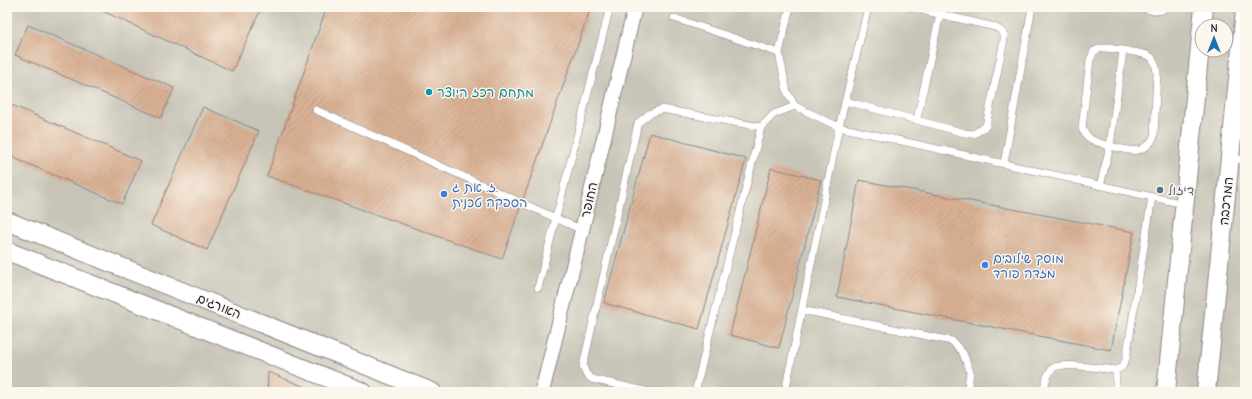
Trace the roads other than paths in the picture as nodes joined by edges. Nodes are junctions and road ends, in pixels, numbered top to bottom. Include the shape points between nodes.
1 (610, 7) edge
2 (635, 7) edge
3 (790, 7) edge
4 (868, 7) edge
5 (909, 7) edge
6 (1032, 7) edge
7 (1139, 7) edge
8 (1164, 7) edge
9 (1204, 7) edge
10 (1245, 10) edge
11 (940, 14) junction
12 (674, 18) dead end
13 (1203, 18) edge
14 (1123, 51) junction
15 (779, 53) junction
16 (1199, 58) edge
17 (846, 101) junction
18 (795, 106) junction
19 (316, 110) dead end
20 (917, 119) junction
21 (762, 127) junction
22 (839, 127) junction
23 (1110, 146) junction
24 (1238, 159) edge
25 (1004, 164) junction
26 (1100, 186) junction
27 (1152, 197) junction
28 (1184, 204) junction
29 (556, 218) junction
30 (7, 221) edge
31 (582, 230) junction
32 (7, 251) edge
33 (538, 288) dead end
34 (802, 310) junction
35 (1116, 370) junction
36 (363, 392) edge
37 (432, 392) edge
38 (542, 392) edge
39 (650, 392) edge
40 (695, 392) edge
41 (785, 392) edge
42 (967, 392) edge
43 (1043, 392) edge
44 (1116, 392) edge
45 (1166, 392) edge
46 (1206, 392) edge

1 - 29 lane
2 - 31 street, החופר
3 - 15 lane
4 - 17 lane
5 - 11 lane
6 - 25 lane
7 - 8 lane via 1155,11
9 - 13 street
10 - 24 street, המרכבה
11 - 20 lane
11 - 20 lane via 995,27 1004,34 986,126 974,134
12 - 15 lane
14 - 23 lane
14 - 23 lane via 1101,48 1094,51 1090,60 1082,128 1090,139
14 - 23 lane via 1146,54 1152,57 1155,64 1157,72 1154,137 1149,145 1136,151
15 - 18 lane via 787,92
16 - 28 street
17 - 20 lane
17 - 22 lane
18 - 21 lane via 774,114
18 - 22 lane
19 - 29 lane
21 - 39 lane via 662,109 649,114 638,123 583,366 586,374 592,379
21 - 40 lane
22 - 25 lane
22 - 34 lane
23 - 26 lane
24 - 46 street, המרכבה
25 - 26 lane
26 - 27 lane
27 - 28 lane
27 - 35 lane via 1126,359 1122,367
28 - 45 street
29 - 31 lane
29 - 33 lane
30 - 37 street, האורגים
31 - 38 street, החופר
32 - 36 street, האורגים
34 - 41 lane
34 - 42 lane via 952,341 964,353 970,372
35 - 43 lane via 1062,365 1053,368 1048,374
35 - 44 lane

